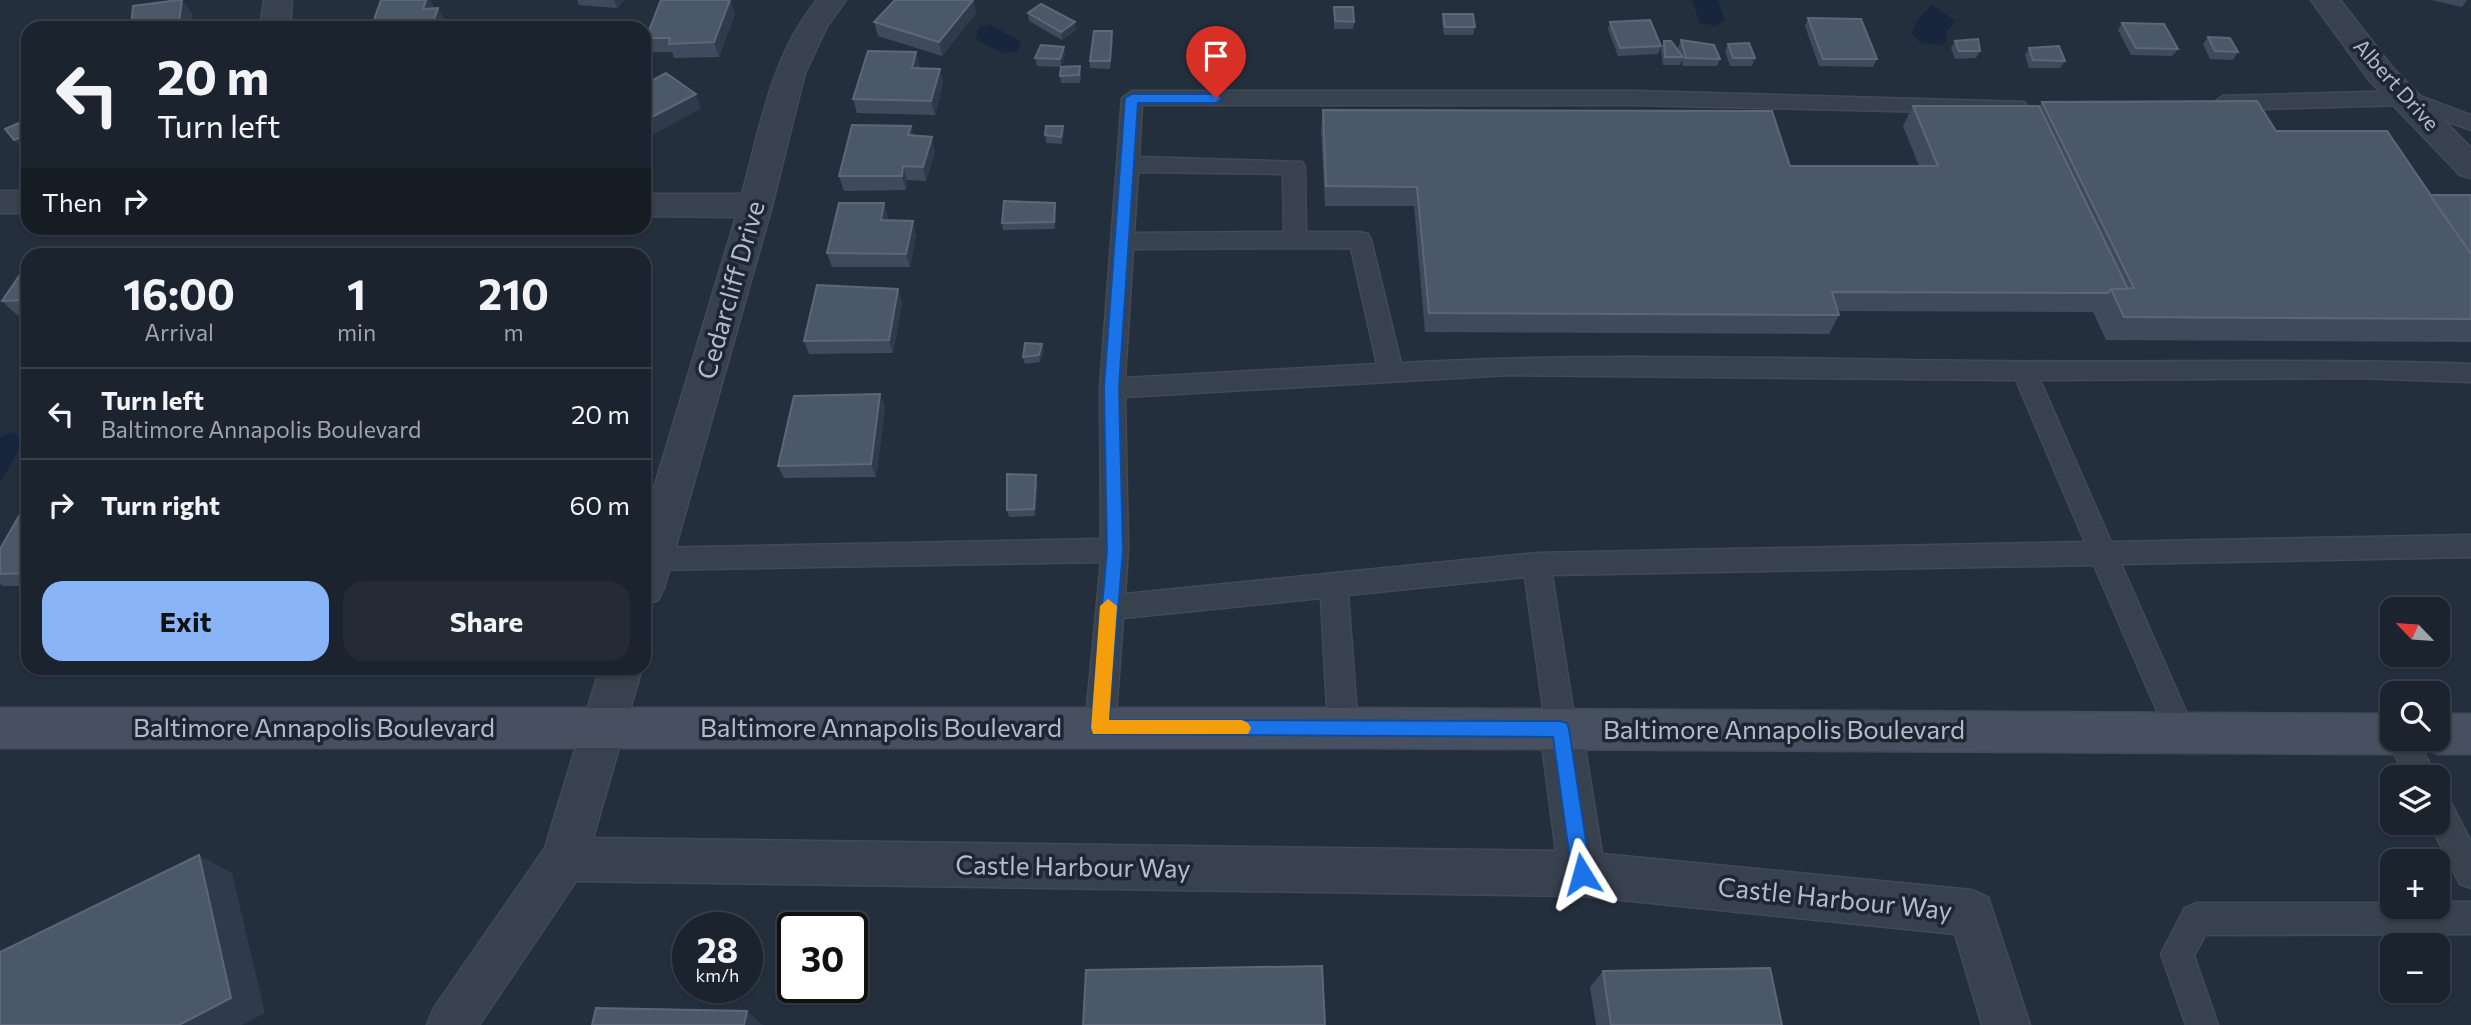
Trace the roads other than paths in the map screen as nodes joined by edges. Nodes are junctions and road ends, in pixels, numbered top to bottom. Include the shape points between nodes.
1 (278, 0) edge
2 (832, 0) edge
3 (2325, 0) edge
4 (276, 21) edge
5 (2406, 97) junction
6 (2197, 104) edge
7 (2044, 107) edge
8 (2471, 123) edge
9 (1127, 164) junction
10 (2471, 167) edge
11 (0, 202) edge
12 (21, 202) edge
13 (651, 205) edge
14 (756, 206) junction
15 (1295, 240) junction
16 (1121, 241) junction
17 (2024, 371) junction
18 (1391, 372) junction
19 (2471, 373) edge
20 (1112, 388) junction
21 (2471, 547) edge
22 (1115, 551) junction
23 (2102, 554) junction
24 (651, 563) edge
25 (1537, 564) junction
26 (651, 573) edge
27 (1334, 583) junction
28 (1108, 608) junction
29 (619, 675) edge
30 (0, 728) edge
31 (603, 728) junction
32 (1100, 728) junction
33 (1343, 728) junction
34 (1560, 729) junction
35 (2180, 732) junction
36 (2380, 734) edge
37 (2450, 734) edge
38 (2471, 734) edge
39 (2450, 832) edge
40 (565, 859) junction
41 (2471, 873) edge
42 (1582, 874) junction
43 (2471, 918) edge
44 (451, 1025) edge
45 (2006, 1025) edge
46 (2202, 1025) edge

1 - 4 street
2 - 14 street, Cedarcliff Drive via 814,19 792,63
3 - 5 street, Albert Drive via 2381,74
5 - 6 lane
5 - 8 lane
5 - 10 street, Albert Drive
7 - 9 lane via 1635,98 1132,98
9 - 15 lane via 1294,167
9 - 16 lane
11 - 12 street
13 - 14 street
14 - 24 street, Cedarcliff Drive
15 - 16 lane
15 - 18 lane via 1360,240
16 - 20 lane
17 - 18 lane via 1509,366
17 - 19 lane
17 - 23 lane
18 - 20 lane
20 - 22 lane
21 - 23 lane
22 - 26 lane
22 - 28 lane
23 - 25 lane
23 - 35 lane
25 - 27 lane
25 - 34 lane
27 - 28 lane
27 - 33 lane
28 - 32 lane
29 - 31 street
30 - 31 main road, Baltimore Annapolis Boulevard
31 - 32 main road, Baltimore Annapolis Boulevard
31 - 40 street
32 - 33 main road, Baltimore Annapolis Boulevard
33 - 34 main road, Baltimore Annapolis Boulevard
34 - 35 main road, Baltimore Annapolis Boulevard
34 - 42 street
35 - 36 main road, Baltimore Annapolis Boulevard
37 - 38 main road
39 - 41 lane
40 - 42 street, Castle Harbour Way
40 - 44 street
42 - 45 street, Castle Harbour Way via 1972,913
43 - 46 lane via 2196,919 2177,954

